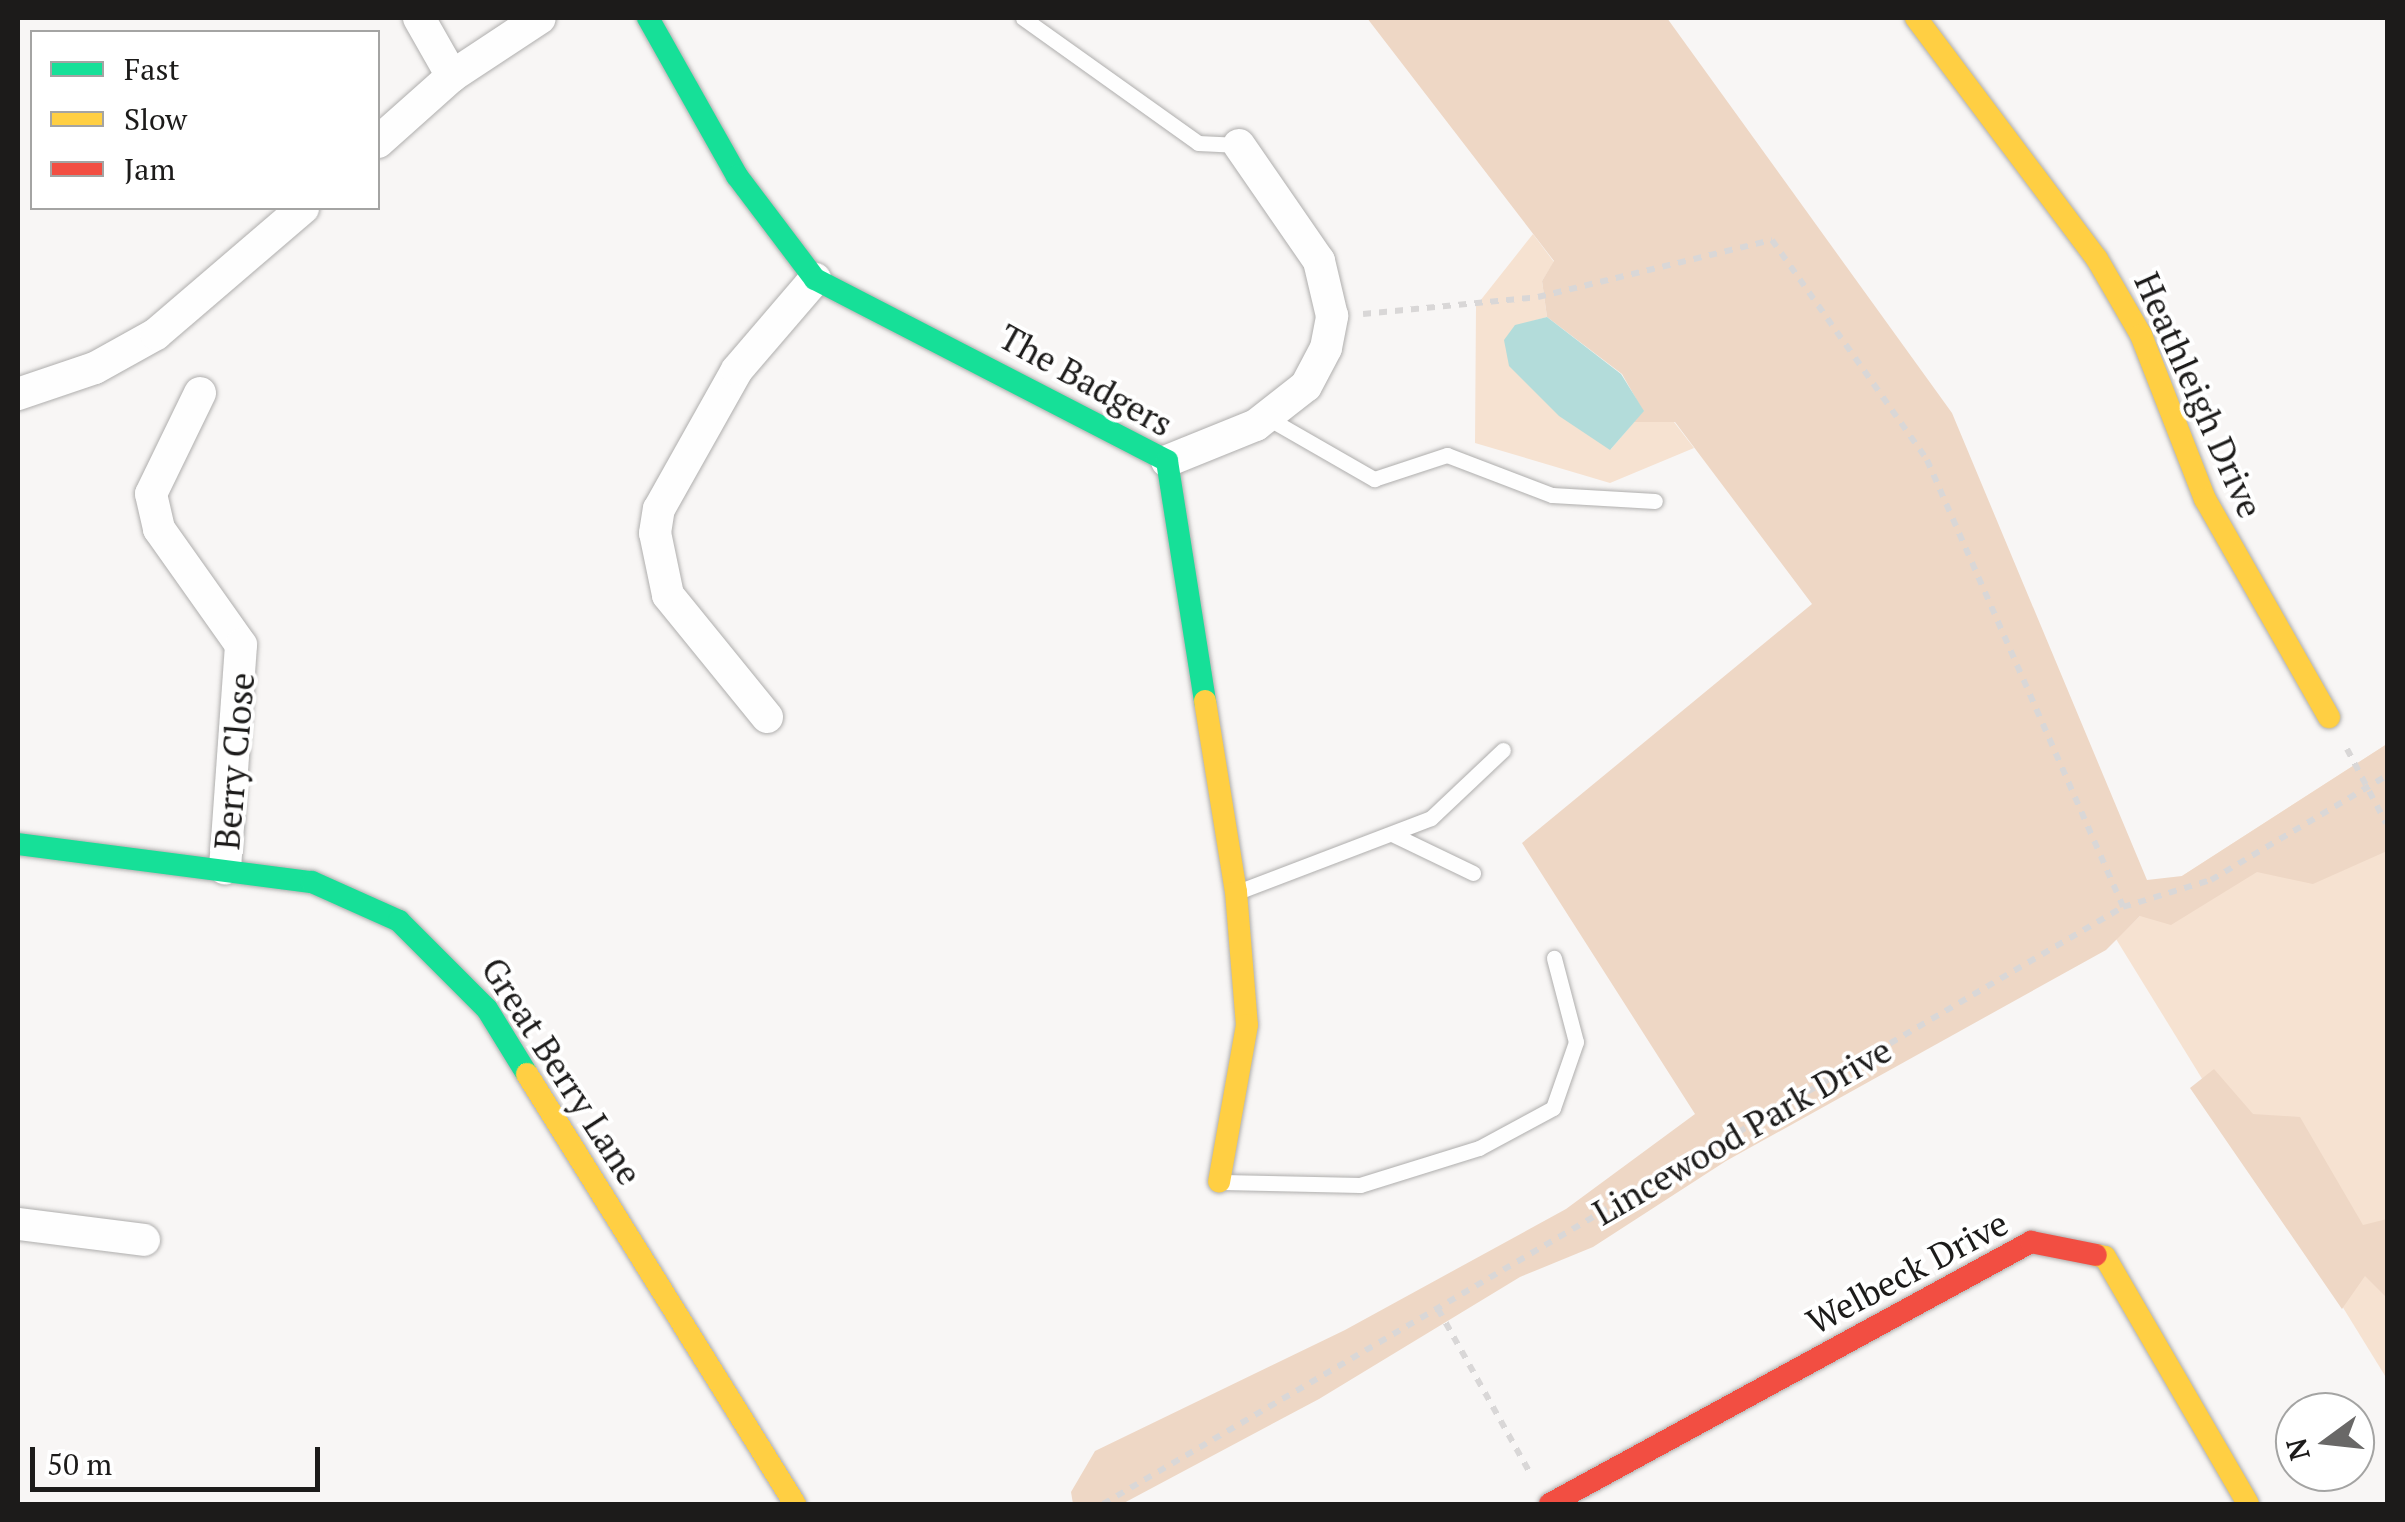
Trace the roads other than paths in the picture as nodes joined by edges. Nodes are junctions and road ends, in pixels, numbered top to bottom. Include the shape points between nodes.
1 (419, 18) edge
2 (540, 18) edge
3 (648, 18) edge
4 (1023, 18) edge
5 (1916, 18) edge
6 (452, 76) junction
7 (380, 140) edge
8 (1239, 144) joint
9 (301, 210) edge
10 (815, 280) junction
11 (18, 394) edge
12 (200, 394) dead end
13 (1266, 417) junction
14 (1167, 461) junction
15 (1655, 501) dead end
16 (2330, 717) dead end
17 (768, 718) dead end
18 (1504, 750) dead end
19 (1392, 834) junction
20 (18, 844) edge
21 (225, 868) junction
22 (1473, 873) dead end
23 (1236, 892) junction
24 (1554, 958) dead end
25 (1219, 1182) joint
26 (18, 1224) edge
27 (144, 1240) dead end
28 (1544, 1496) edge
29 (794, 1504) edge
30 (2248, 1504) edge

1 - 6 street
2 - 6 street
3 - 10 street, The Badgers via 737,176
4 - 8 lane via 1198,143
5 - 16 street, Heathleigh Drive via 2097,259 2141,335 2205,499
6 - 7 street
8 - 13 street via 1319,261 1332,316 1306,386
9 - 11 street via 156,334 95,368
10 - 14 street, The Badgers
10 - 17 street via 736,370 660,509 654,534 668,595
12 - 21 street, Berry Close via 151,494 159,528 241,645
13 - 14 street
13 - 15 lane via 1374,479 1446,456 1552,495
14 - 23 street, The Badgers
18 - 19 lane via 1456,801
19 - 22 lane
19 - 23 lane
20 - 21 street, Great Berry Lane
21 - 29 street, Great Berry Lane via 312,882 399,921 444,958 487,1009
23 - 25 street, The Badgers via 1247,1025
24 - 25 lane via 1576,1042 1552,1108 1479,1148 1360,1185
26 - 27 street
28 - 30 street, Welbeck Drive via 2031,1242 2105,1257

